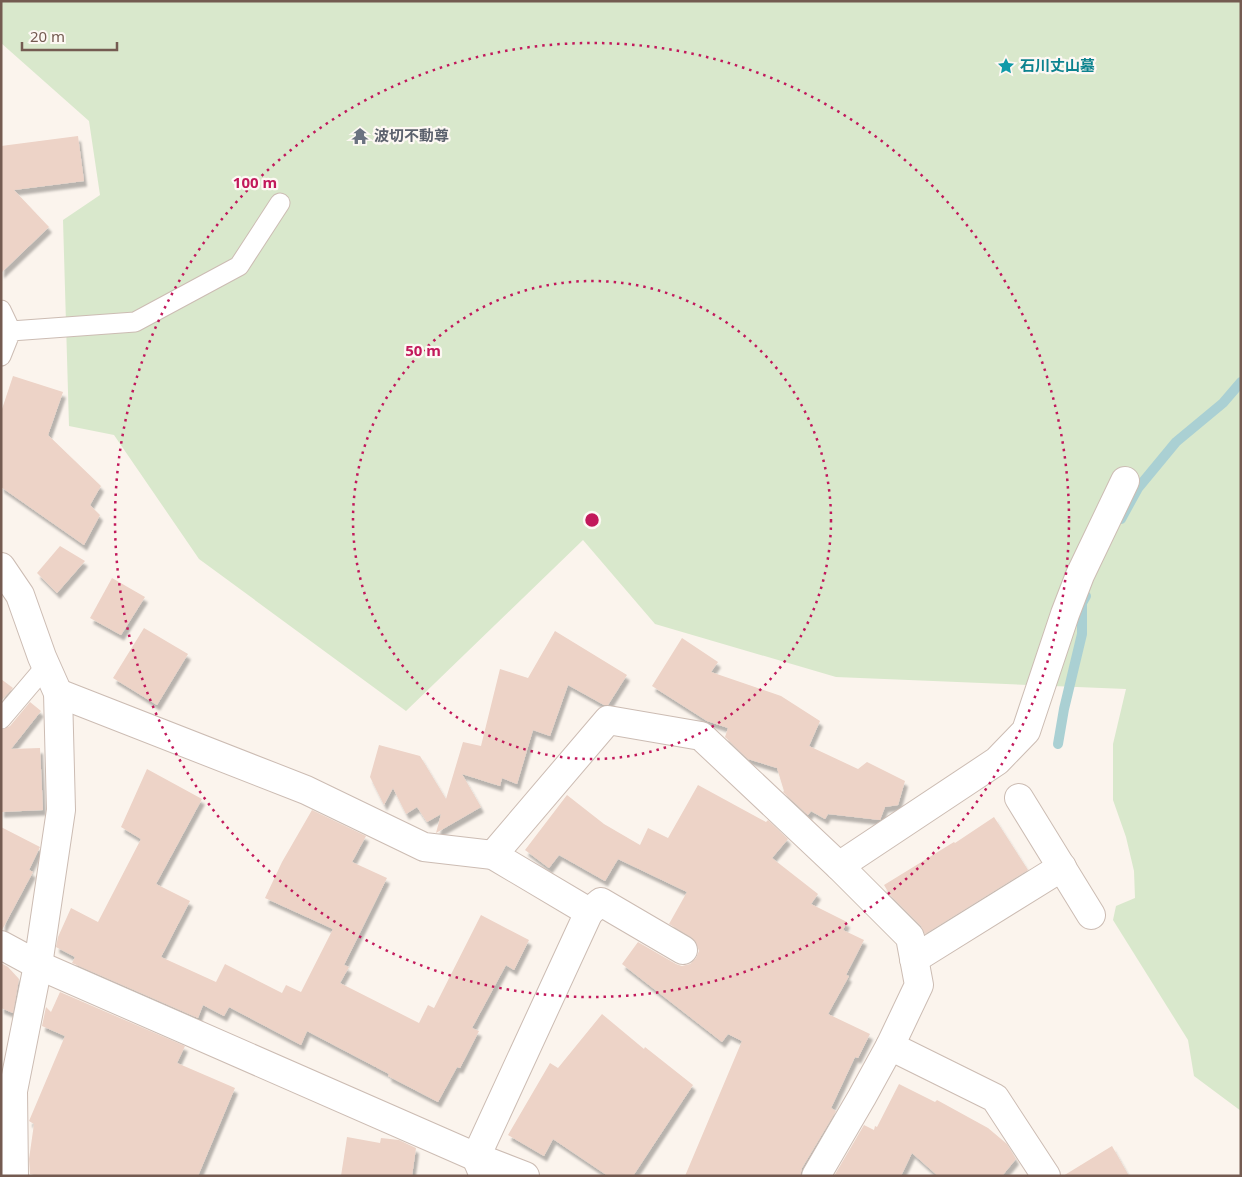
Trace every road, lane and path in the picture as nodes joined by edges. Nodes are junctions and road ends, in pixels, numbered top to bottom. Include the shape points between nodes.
1 (280, 203) dead end
2 (1, 310) edge
3 (11, 330) junction
4 (1, 356) edge
5 (1125, 481) dead end
6 (1, 567) edge
7 (46, 666) junction
8 (58, 693) junction
9 (1, 719) edge
10 (1019, 798) dead end
11 (493, 855) junction
12 (839, 866) junction
13 (1062, 867) junction
14 (589, 912) junction
15 (1091, 915) dead end
16 (1, 945) edge
17 (683, 950) dead end
18 (914, 959) junction
19 (38, 965) junction
20 (890, 1046) junction
21 (7, 1088) edge
22 (480, 1166) edge
23 (14, 1176) edge
24 (525, 1176) edge
25 (816, 1176) edge
26 (1046, 1176) edge

1 - 3 lane via 239,266 135,322
2 - 3 lane
3 - 4 lane
5 - 12 street via 1077,583 1026,731 997,761
6 - 7 street via 20,595
7 - 8 street
7 - 9 lane
8 - 11 street via 306,790 424,847
8 - 19 street via 61,810
10 - 13 street
11 - 12 street via 608,720 701,736
11 - 14 street
12 - 18 street via 910,937
13 - 15 street
13 - 18 street
14 - 17 street via 601,902
14 - 22 street
16 - 19 street
18 - 20 street via 919,985
19 - 21 street
19 - 22 street
20 - 25 street
20 - 26 street via 995,1098
21 - 23 street
22 - 24 street

